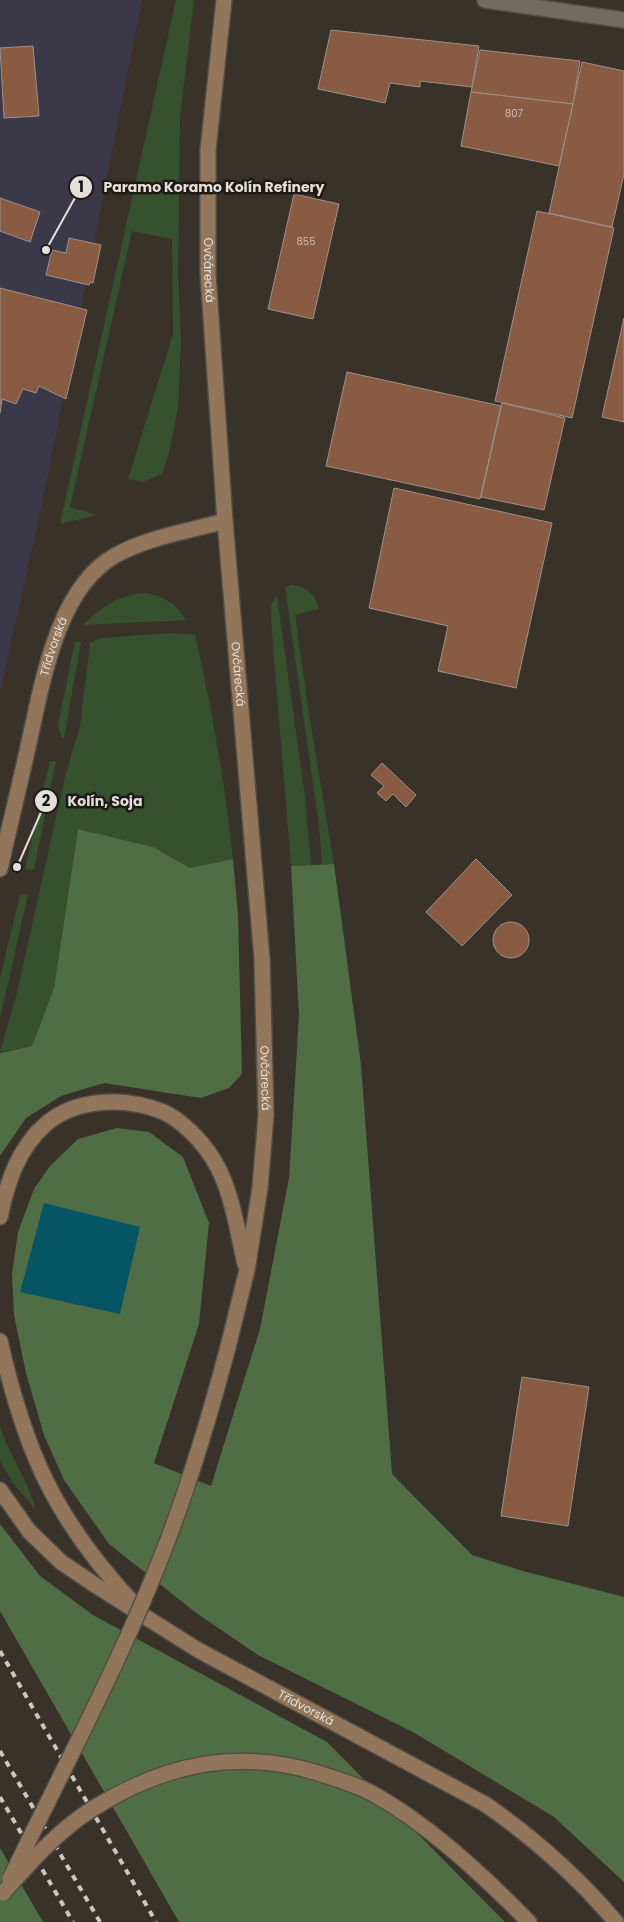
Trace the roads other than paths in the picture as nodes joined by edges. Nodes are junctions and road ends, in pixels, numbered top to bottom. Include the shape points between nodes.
1 (224, 0) edge
2 (485, 0) edge
3 (624, 20) edge
4 (225, 521) junction
5 (0, 869) edge
6 (0, 1217) edge
7 (247, 1270) junction
8 (0, 1342) edge
9 (0, 1490) edge
10 (149, 1620) junction
11 (1, 1896) edge
12 (612, 1917) edge
13 (529, 1922) edge

1 - 4 main road, Ovčárecká via 208,150 208,274
2 - 3 street
4 - 5 main road, Třídvorská via 144,543 115,555 93,572 76,596 60,626 48,660
4 - 7 main road, Ovčárecká via 265,1034 266,1115 260,1188
6 - 7 main road via 6,1189 22,1152 46,1124 71,1109 100,1102 132,1104 162,1111 190,1130 213,1159 227,1191
7 - 11 main road, Ovčárecká, bridge via 207,1427 160,1561 103,1688
8 - 10 main road via 27,1443 46,1485 70,1527 103,1571
9 - 10 main road, Třídvorská via 29,1531 61,1562
10 - 12 main road, Třídvorská via 198,1650 485,1804 552,1855
11 - 13 main road, bridge via 45,1847 92,1809 143,1782 187,1767 228,1760 265,1761 317,1773 376,1795 438,1838

